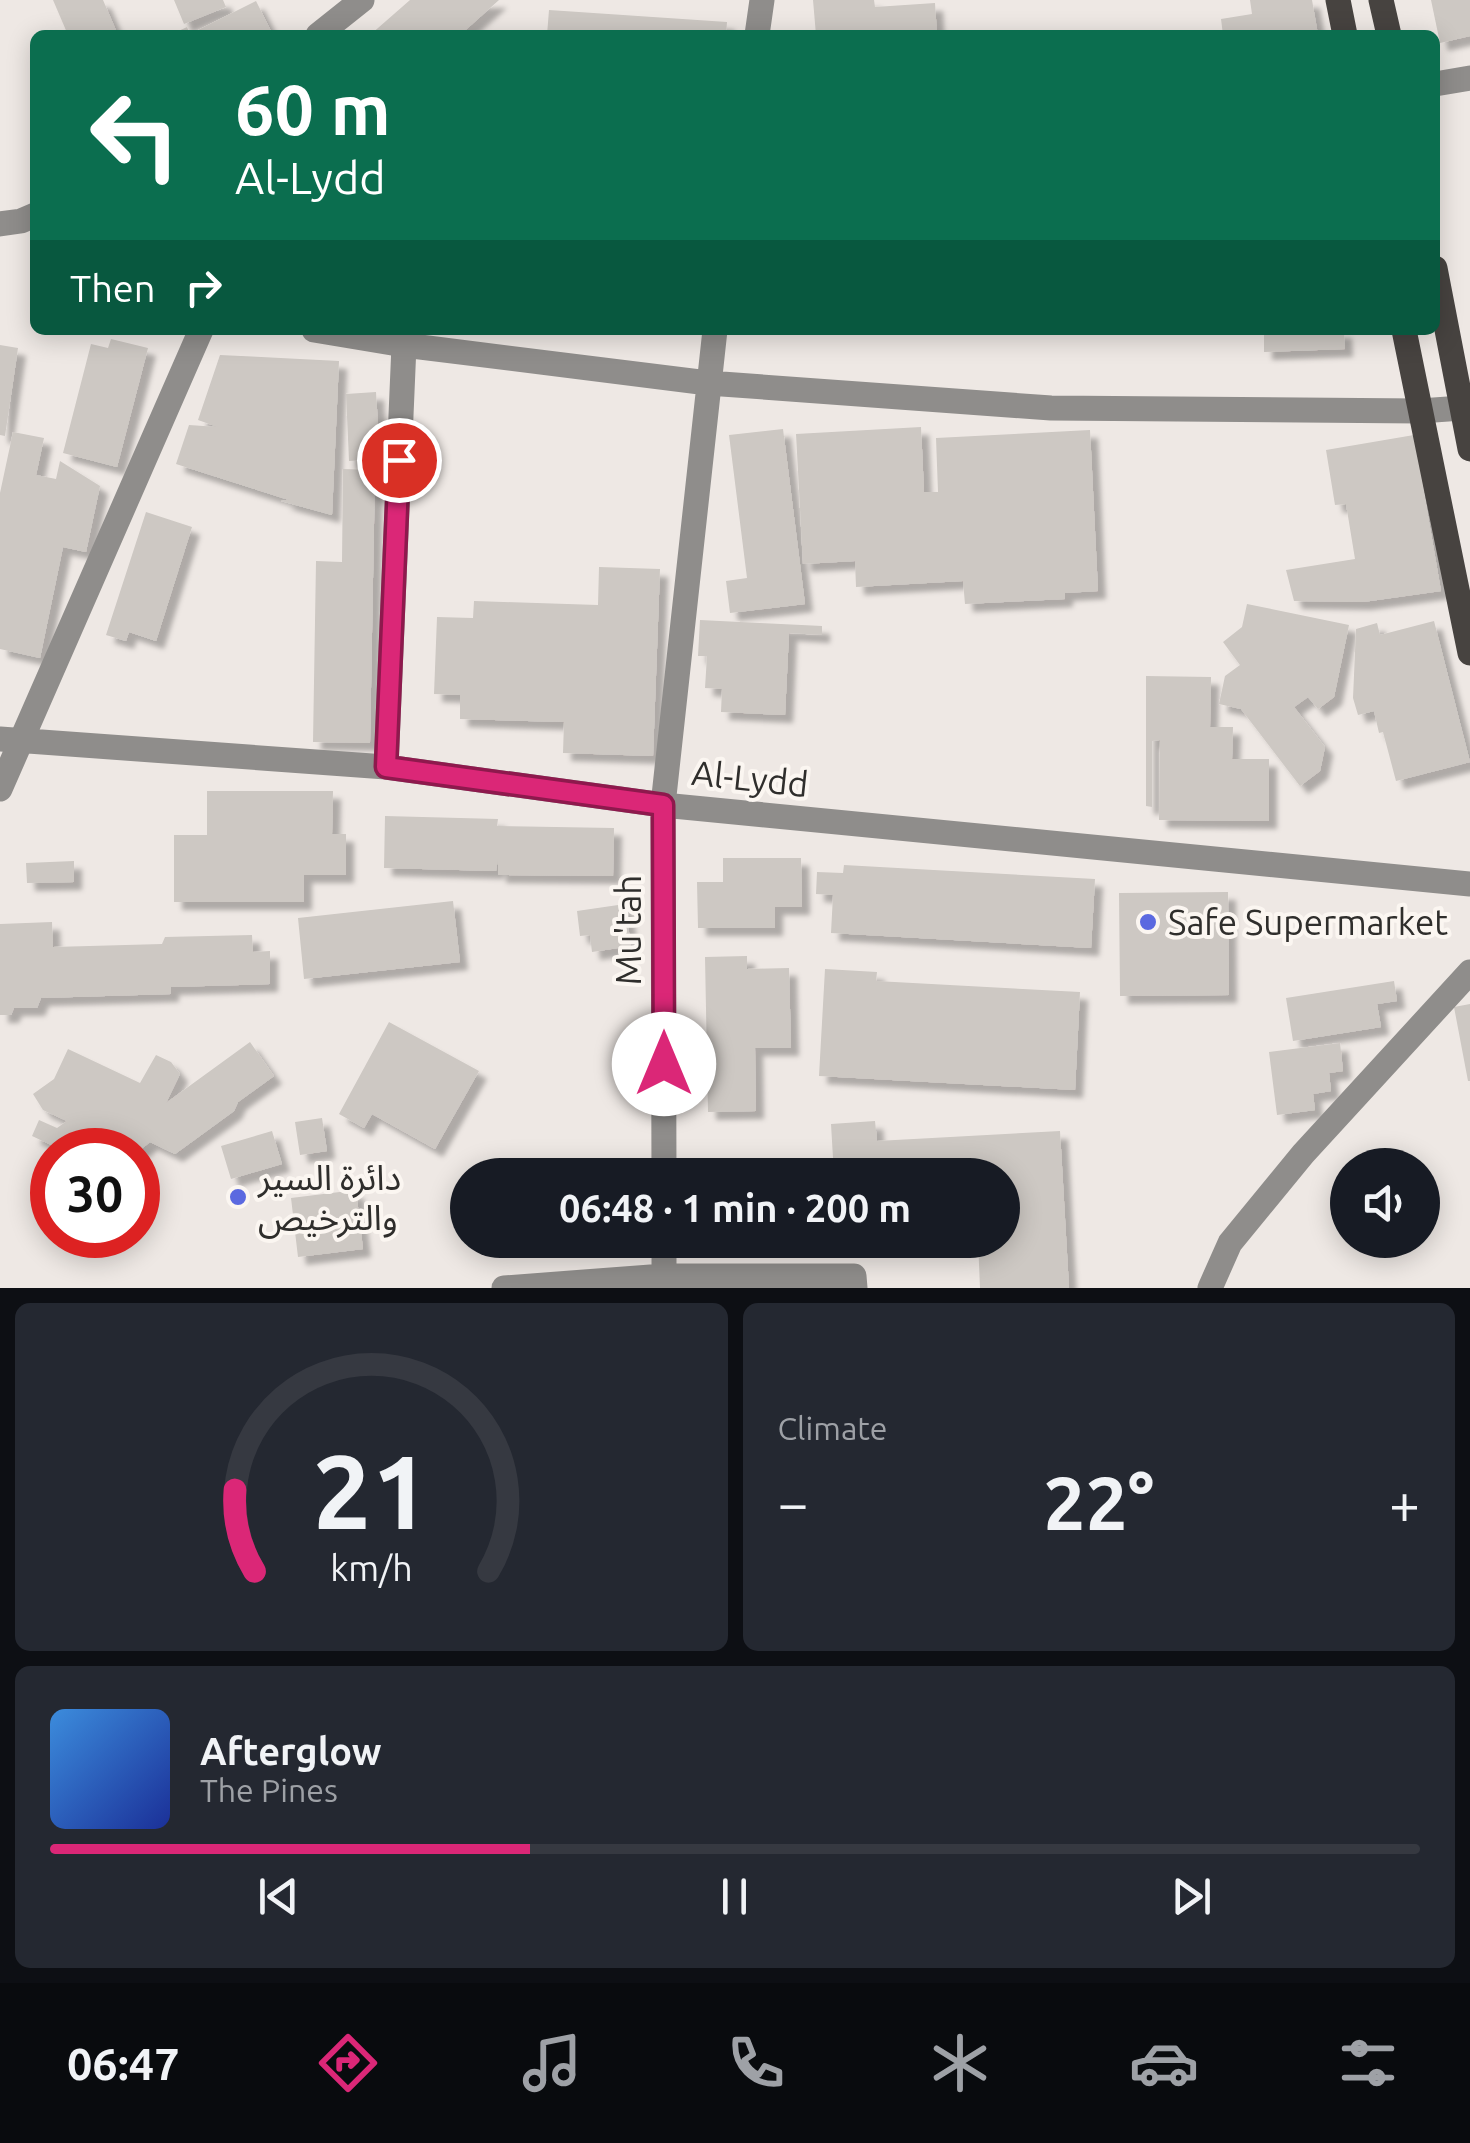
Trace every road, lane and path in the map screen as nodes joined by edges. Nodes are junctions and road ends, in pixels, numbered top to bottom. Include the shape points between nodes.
1 (362, 0) edge
2 (762, 0) edge
3 (1338, 0) edge
4 (1381, 0) edge
5 (324, 30) edge
6 (758, 30) edge
7 (1344, 30) edge
8 (1388, 30) edge
9 (1470, 78) edge
10 (1440, 83) edge
11 (30, 216) edge
12 (0, 224) edge
13 (1440, 294) edge
14 (199, 335) edge
15 (342, 335) edge
16 (715, 335) edge
17 (1405, 335) edge
18 (404, 346) junction
19 (708, 383) junction
20 (1462, 408) junction
21 (1420, 411) junction
22 (1470, 449) edge
23 (1470, 654) edge
24 (12, 739) edge
25 (386, 767) junction
26 (0, 789) edge
27 (663, 805) junction
28 (1470, 884) edge
29 (1470, 972) edge
30 (664, 1158) edge
31 (664, 1282) edge
32 (504, 1288) edge
33 (854, 1288) edge
34 (1210, 1288) edge

1 - 5 street
2 - 6 street
3 - 7 main road
4 - 8 main road
9 - 10 street
11 - 12 street
13 - 20 main road
14 - 24 street
15 - 18 street
16 - 19 street, Mu'tah
17 - 21 main road
18 - 19 street
18 - 25 street
19 - 21 street via 1051,408
19 - 27 street, Mu'tah
20 - 21 street
20 - 22 main road
21 - 23 main road
24 - 25 street, Al-Lydd
24 - 26 street
25 - 27 street, Al-Lydd
27 - 28 street, Al-Lydd
27 - 30 street, Mu'tah
29 - 34 street via 1303,1154 1230,1243
31 - 32 street
31 - 33 street via 854,1276

